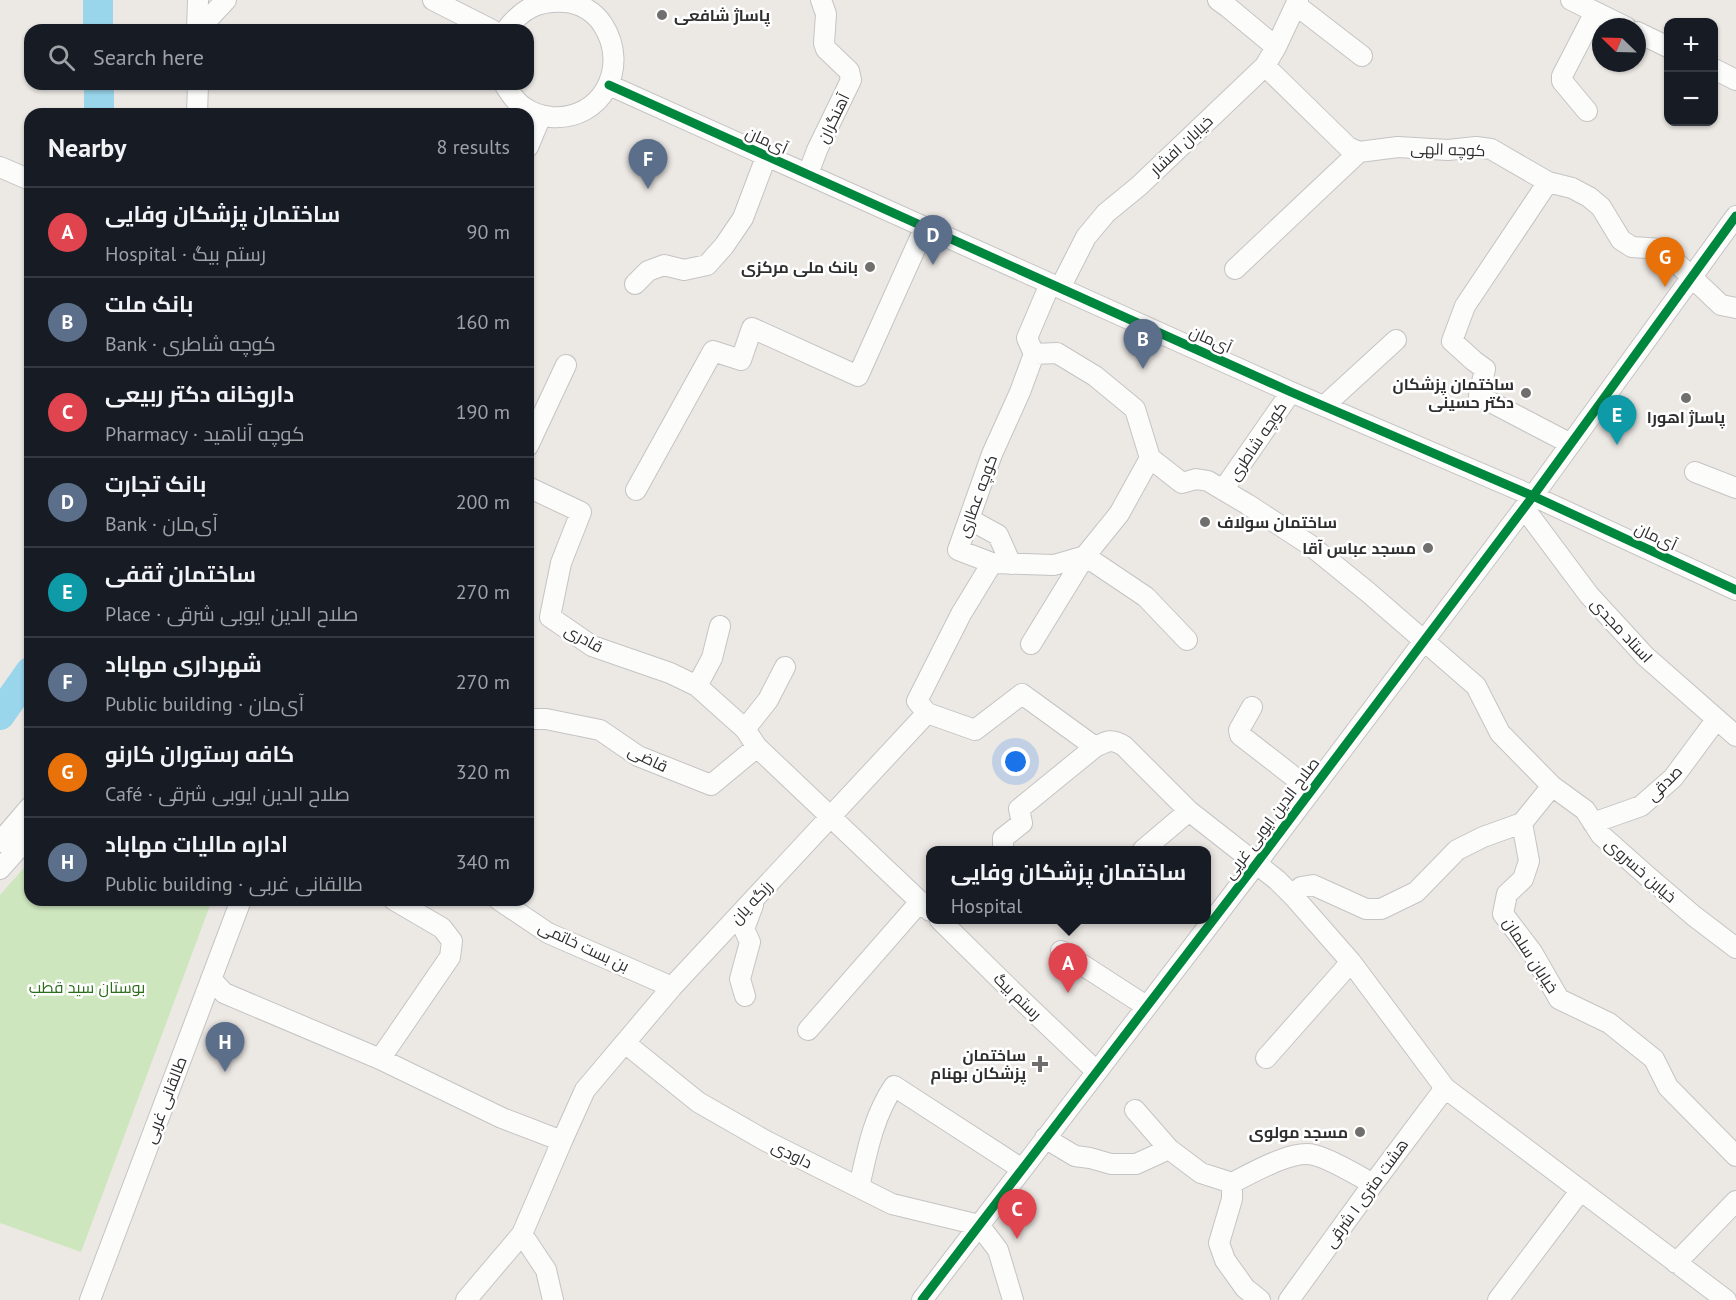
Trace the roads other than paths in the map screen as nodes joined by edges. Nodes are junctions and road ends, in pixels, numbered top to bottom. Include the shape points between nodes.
1 (198, 0) edge
2 (226, 0) edge
3 (433, 0) edge
4 (821, 0) edge
5 (1218, 0) edge
6 (1570, 0) edge
7 (572, 1) edge
8 (1297, 2) edge
9 (1594, 12) junction
10 (1607, 18) edge
11 (198, 24) edge
12 (204, 24) edge
13 (480, 24) edge
14 (511, 24) edge
15 (1646, 36) edge
16 (1664, 45) edge
17 (1276, 47) junction
18 (1362, 56) dead end
19 (1265, 66) junction
20 (1718, 71) edge
21 (1736, 80) edge
22 (609, 85) junction
23 (198, 90) edge
24 (507, 90) edge
25 (197, 108) edge
26 (524, 108) edge
27 (1587, 111) dead end
28 (534, 113) edge
29 (541, 116) junction
30 (534, 133) edge
31 (1359, 152) junction
32 (766, 157) junction
33 (0, 167) edge
34 (808, 174) junction
35 (24, 177) edge
36 (1548, 182) junction
37 (1736, 216) edge
38 (925, 227) junction
39 (1235, 269) dead end
40 (1691, 278) junction
41 (635, 284) dead end
42 (1055, 286) junction
43 (1736, 308) edge
44 (1396, 340) dead end
45 (1034, 354) junction
46 (566, 365) dead end
47 (1291, 392) junction
48 (1324, 406) junction
49 (534, 433) edge
50 (1570, 444) junction
51 (1150, 459) junction
52 (1695, 472) dead end
53 (1736, 488) edge
54 (534, 490) edge
55 (636, 490) dead end
56 (1223, 490) junction
57 (1529, 502) junction
58 (969, 519) junction
59 (1086, 556) junction
60 (992, 563) junction
61 (1011, 564) junction
62 (1736, 590) edge
63 (720, 626) dead end
64 (1186, 640) dead end
65 (1424, 640) junction
66 (1031, 644) dead end
67 (785, 667) dead end
68 (697, 686) junction
69 (1252, 707) dead end
70 (927, 712) junction
71 (534, 719) edge
72 (1716, 720) junction
73 (745, 729) junction
74 (1736, 736) edge
75 (758, 747) junction
76 (1095, 747) junction
77 (1552, 786) junction
78 (1311, 790) junction
79 (1189, 811) junction
80 (24, 814) edge
81 (829, 816) junction
82 (1522, 823) junction
83 (1593, 823) junction
84 (0, 842) edge
85 (24, 842) edge
86 (1003, 846) edge
87 (1148, 846) edge
88 (1256, 864) junction
89 (0, 869) edge
90 (758, 894) junction
91 (1294, 897) junction
92 (239, 906) edge
93 (404, 906) edge
94 (508, 906) edge
95 (925, 907) edge
96 (1211, 922) edge
97 (950, 924) edge
98 (1210, 924) edge
99 (1736, 948) edge
100 (1062, 951) dead end
101 (1351, 962) junction
102 (211, 979) junction
103 (672, 987) junction
104 (745, 996) dead end
105 (1146, 1006) junction
106 (808, 1030) dead end
107 (625, 1043) junction
108 (1266, 1058) dead end
109 (380, 1059) junction
110 (1096, 1071) junction
111 (1445, 1088) junction
112 (1136, 1110) dead end
113 (1045, 1138) junction
114 (562, 1141) junction
115 (1169, 1149) junction
116 (1736, 1156) edge
117 (1022, 1169) junction
118 (1232, 1183) junction
119 (1372, 1184) junction
120 (859, 1187) junction
121 (1581, 1190) junction
122 (1736, 1201) edge
123 (979, 1225) junction
124 (522, 1234) junction
125 (1676, 1263) junction
126 (1719, 1298) edge
127 (90, 1300) edge
128 (466, 1300) edge
129 (553, 1300) edge
130 (922, 1300) edge
131 (1013, 1300) edge
132 (1260, 1300) edge
133 (1289, 1300) edge
134 (1498, 1300) edge

1 - 11 street
2 - 12 street
3 - 13 street
4 - 34 street, آهنگران via 826,14 826,49 849,71 851,80
5 - 17 street
6 - 9 street
7 - 14 street via 533,6
7 - 22 street via 601,21 610,35 614,68
8 - 17 street, خیابان افشار
8 - 18 street
9 - 10 street
9 - 27 street via 1562,76
15 - 16 street
17 - 19 street, خیابان افشار
19 - 31 street via 1348,147
19 - 42 street, خیابان افشار via 1106,213
20 - 21 street
22 - 29 street via 597,101 581,112 561,118
22 - 32 street, آی‌مان
23 - 25 street
24 - 26 street
28 - 29 street
29 - 30 street
31 - 36 street, کوچه الهی via 1398,147 1483,147
31 - 39 street
32 - 34 street, آی‌مان
32 - 41 street via 743,218 707,265 684,270 664,265 648,271
33 - 35 street
34 - 38 street, آی‌مان
36 - 40 street, کوچه الهی via 1589,197 1601,207 1621,240 1632,247 1662,249
36 - 50 street via 1465,306 1452,341 1485,369 1479,396
37 - 40 street, صلاح الدین ایوبی غریی
38 - 42 street, آی‌مان
38 - 55 street via 858,376 752,328 741,360 713,351
40 - 43 street, کوچه الهی via 1721,305
40 - 50 street, صلاح الدین ایوبی غریی
42 - 45 street, کوچه عطاری via 1027,338
42 - 47 street, آی‌مان
44 - 48 street
45 - 51 street via 1057,353 1095,376 1135,409
45 - 58 street, کوچه عطاری
46 - 49 street
47 - 48 street, آی‌مان
47 - 56 street, کوچه شاطری
48 - 57 street, آی‌مان
50 - 57 street, صلاح الدین ایوبی غریی
51 - 56 street, خیابن خسروی via 1182,483 1208,481
51 - 59 street via 1119,514
52 - 53 street
54 - 68 street, قادری via 581,512 561,563 550,617 592,646
56 - 65 street, خیابن خسروی via 1310,545
57 - 62 street, آی‌مان
57 - 65 street, صلاح الدین ایوبی غریی
57 - 72 street, استاد مجدی via 1550,544 1597,604 1645,656
58 - 60 street, کوچه عطاری via 958,550
58 - 61 street via 998,534
59 - 61 street via 1054,565
59 - 64 street via 1146,597
59 - 66 street
60 - 61 street
60 - 70 street via 917,701
63 - 68 street via 712,658
65 - 77 street, خیابن خسروی via 1476,686 1500,733
65 - 78 street, صلاح الدین ایوبی غریی
67 - 73 street via 768,700
68 - 73 street, قادری
69 - 78 street via 1240,735
70 - 76 street via 975,730 1022,694
70 - 81 street, رزگه یان
71 - 75 street, قاضی via 600,730 638,756 711,785
72 - 74 street, استاد مجدی
72 - 83 street, صدقی via 1673,778 1641,806
73 - 75 street, قادری
75 - 81 street, قادری
76 - 79 street via 1106,741 1124,746
76 - 86 street via 1019,809 1022,823 1003,838
77 - 82 street
77 - 83 street, خیابن خسروی via 1585,810
78 - 88 street, صلاح الدین ایوبی غریی
79 - 87 street
79 - 88 street
80 - 84 street
81 - 90 street, رزگه یان
81 - 95 street
82 - 91 street via 1457,850 1416,892 1381,909 1366,909 1313,885 1301,887
82 - 116 street, خیابان سلمان via 1529,861 1522,879 1507,894 1503,914 1532,952 1559,999 1609,1023 1654,1059 1668,1087
83 - 99 street, خیابن خسروی via 1646,875
85 - 89 street
88 - 91 street
88 - 96 street, صلاح الدین ایوبی غریی
90 - 103 street, رزگه یان
90 - 104 street via 744,928 750,942 740,979
91 - 101 street
92 - 102 street, طالقانی غربی
93 - 109 street via 442,928 452,941 450,957
94 - 103 street, بن بست خاتمی via 548,933
95 - 106 street
97 - 110 street, رستم بیگ via 1011,990
98 - 105 street, صلاح الدین ایوبی غریی
100 - 105 street
101 - 108 street
101 - 111 street
102 - 109 street via 224,993
102 - 127 street, طالقانی غربی
103 - 107 street, رزگه یان
105 - 110 street, صلاح الدین ایوبی غریی
107 - 114 street, رزگه یان via 585,1090
107 - 120 street, داودی via 698,1102
109 - 114 street via 502,1118
110 - 113 street, صلاح الدین ایوبی غریی
111 - 119 street, هشت متری ۱ شرقی
111 - 121 street
112 - 115 street
113 - 115 street via 1075,1156 1111,1164 1136,1164
113 - 117 street, صلاح الدین ایوبی غریی
114 - 124 street, رزگه یان
115 - 118 street via 1201,1173
117 - 120 street via 894,1086 872,1129
117 - 123 street, صلاح الدین ایوبی غریی
118 - 119 street via 1284,1158 1313,1154
118 - 132 street via 1232,1199 1219,1243 1245,1288
119 - 133 street, هشت متری ۱ شرقی
120 - 123 street, داودی via 892,1204
121 - 125 street
121 - 134 street
122 - 125 street
123 - 130 street, صلاح الدین ایوبی غریی
123 - 131 street via 998,1250
124 - 128 street, رزگه یان
124 - 129 street via 546,1270
125 - 126 street

